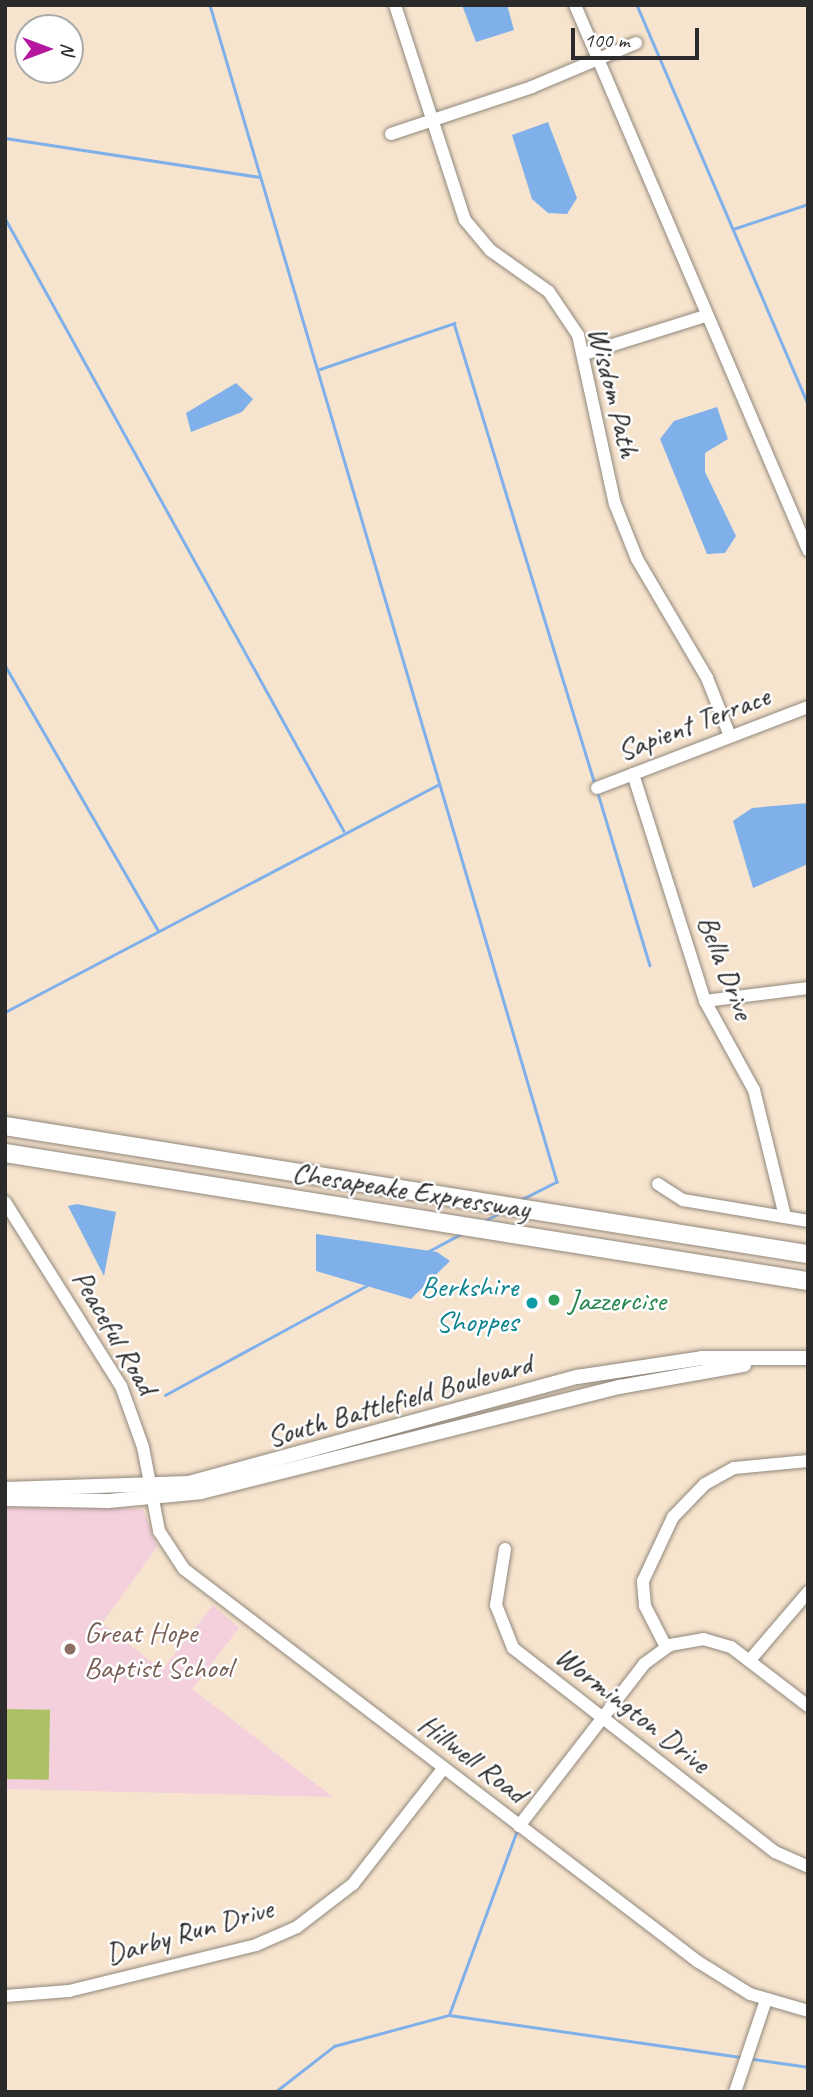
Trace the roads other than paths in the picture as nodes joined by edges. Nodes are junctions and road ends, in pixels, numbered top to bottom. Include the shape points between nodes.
1 (395, 5) edge
2 (575, 5) edge
3 (636, 43) dead end
4 (599, 60) junction
5 (431, 121) junction
6 (391, 134) dead end
7 (705, 316) junction
8 (584, 354) junction
9 (808, 550) edge
10 (808, 707) edge
11 (730, 736) junction
12 (633, 774) junction
13 (597, 788) dead end
14 (808, 988) edge
15 (705, 1001) junction
16 (5, 1126) edge
17 (5, 1153) edge
18 (658, 1184) dead end
19 (5, 1202) edge
20 (785, 1216) junction
21 (808, 1221) edge
22 (808, 1254) edge
23 (808, 1281) edge
24 (808, 1358) edge
25 (808, 1461) edge
26 (5, 1489) edge
27 (151, 1493) junction
28 (5, 1499) edge
29 (505, 1549) dead end
30 (808, 1591) edge
31 (666, 1647) junction
32 (750, 1660) junction
33 (808, 1706) edge
34 (602, 1718) junction
35 (443, 1769) junction
36 (519, 1826) junction
37 (808, 1867) edge
38 (5, 1996) edge
39 (766, 2000) junction
40 (808, 2011) edge
41 (735, 2092) edge

1 - 5 street, Wisdom Path
2 - 4 street
3 - 4 street
4 - 5 street
4 - 7 street
5 - 6 street
5 - 8 street, Wisdom Path via 465,220 491,250 561,305
7 - 8 street
7 - 9 street
8 - 11 street, Wisdom Path via 620,515 637,559 708,678
10 - 11 street, Sapient Terrace
11 - 12 street, Sapient Terrace
12 - 13 street, Sapient Terrace
12 - 15 street, Bella Drive
14 - 15 street
15 - 20 street, Bella Drive via 748,1072
16 - 22 highway, Chesapeake Expressway
17 - 23 highway, Chesapeake Expressway
18 - 20 street via 683,1200
19 - 27 street, Peaceful Road via 121,1386
20 - 21 street
24 - 27 main road, South Battlefield Boulevard via 620,1387 232,1485
24 - 27 main road, South Battlefield Boulevard via 702,1358 603,1372 232,1476
25 - 31 street via 734,1468 705,1484 673,1517 643,1581 645,1606
26 - 27 main road, South Battlefield Boulevard
27 - 28 main road, South Battlefield Boulevard
27 - 35 street, Hillwell Road via 163,1541 198,1583
29 - 34 street, Wormington Drive via 496,1605 506,1637
30 - 32 street
31 - 32 street via 714,1641
31 - 34 street via 644,1664
32 - 33 street
34 - 36 street
34 - 37 street, Wormington Drive via 775,1852
35 - 36 street, Hillwell Road
35 - 38 street, Darby Run Drive via 354,1884 298,1927 256,1945 69,1991
36 - 39 street, Hillwell Road via 697,1961
39 - 40 street, Hillwell Road
39 - 41 street

